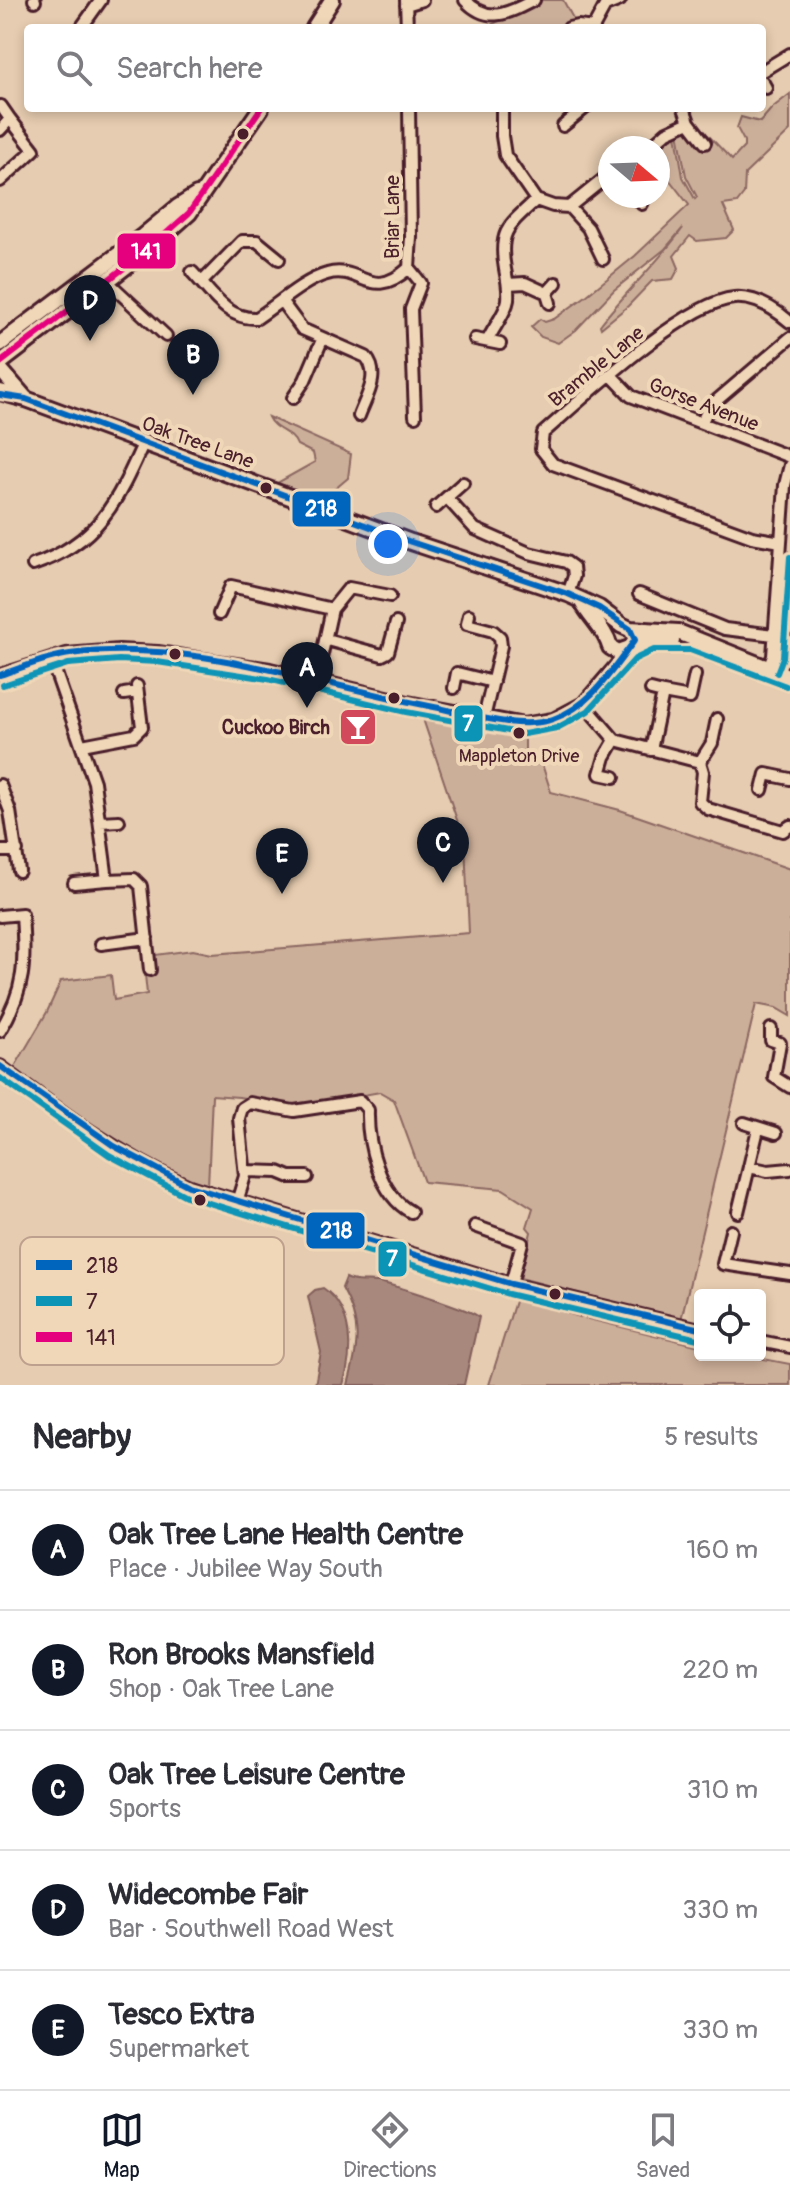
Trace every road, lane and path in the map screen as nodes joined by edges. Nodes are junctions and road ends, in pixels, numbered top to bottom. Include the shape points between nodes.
1 (101, 0) edge
2 (332, 0) edge
3 (422, 0) edge
4 (465, 0) edge
5 (534, 0) edge
6 (620, 0) edge
7 (406, 2) edge
8 (84, 24) edge
9 (317, 24) edge
10 (407, 24) edge
11 (596, 24) edge
12 (790, 54) edge
13 (766, 69) edge
14 (1, 106) edge
15 (258, 112) edge
16 (409, 112) edge
17 (502, 112) edge
18 (580, 112) edge
19 (685, 112) edge
20 (10, 119) junction
21 (689, 122) junction
22 (563, 126) dead end
23 (0, 130) edge
24 (662, 136) edge
25 (705, 143) dead end
26 (0, 181) edge
27 (598, 184) edge
28 (201, 193) junction
29 (536, 200) junction
30 (569, 207) junction
31 (277, 253) dead end
32 (603, 259) dead end
33 (409, 268) junction
34 (192, 272) dead end
35 (107, 281) junction
36 (202, 282) junction
37 (556, 283) dead end
38 (508, 284) junction
39 (282, 302) junction
40 (789, 318) edge
41 (55, 322) junction
42 (166, 336) dead end
43 (4, 338) edge
44 (790, 338) edge
45 (475, 339) dead end
46 (322, 340) junction
47 (488, 340) junction
48 (500, 344) dead end
49 (0, 354) edge
50 (0, 366) edge
51 (611, 375) junction
52 (3, 394) edge
53 (293, 398) dead end
54 (26, 399) junction
55 (364, 412) dead end
56 (415, 416) dead end
57 (702, 422) junction
58 (143, 444) junction
59 (790, 457) edge
60 (790, 465) edge
61 (463, 483) dead end
62 (447, 498) junction
63 (436, 507) dead end
64 (781, 542) junction
65 (33, 565) dead end
66 (568, 594) junction
67 (639, 594) dead end
68 (390, 596) dead end
69 (582, 602) junction
70 (777, 602) junction
71 (790, 602) edge
72 (332, 609) junction
73 (219, 614) dead end
74 (469, 615) dead end
75 (396, 623) dead end
76 (626, 627) junction
77 (774, 635) junction
78 (327, 640) junction
79 (692, 640) junction
80 (790, 641) edge
81 (609, 642) junction
82 (629, 649) junction
83 (51, 659) junction
84 (768, 669) junction
85 (610, 671) junction
86 (0, 675) edge
87 (695, 675) dead end
88 (790, 677) edge
89 (316, 681) junction
90 (493, 682) junction
91 (454, 688) dead end
92 (651, 690) dead end
93 (663, 693) junction
94 (124, 694) dead end
95 (583, 703) junction
96 (484, 718) junction
97 (717, 719) dead end
98 (615, 740) junction
99 (82, 745) junction
100 (651, 750) junction
101 (700, 762) junction
102 (614, 777) dead end
103 (790, 779) edge
104 (0, 785) edge
105 (762, 790) dead end
106 (119, 821) dead end
107 (100, 822) junction
108 (790, 826) edge
109 (0, 851) edge
110 (17, 851) junction
111 (19, 871) dead end
112 (107, 880) junction
113 (74, 883) dead end
114 (0, 916) edge
115 (147, 938) junction
116 (101, 944) dead end
117 (150, 970) dead end
118 (5, 1012) edge
119 (771, 1029) dead end
120 (0, 1031) edge
121 (0, 1066) edge
122 (790, 1087) edge
123 (744, 1123) dead end
124 (758, 1129) junction
125 (776, 1133) dead end
126 (749, 1167) junction
127 (790, 1169) edge
128 (245, 1171) junction
129 (307, 1177) dead end
130 (237, 1202) junction
131 (411, 1212) dead end
132 (738, 1212) dead end
133 (475, 1226) dead end
134 (731, 1231) dead end
135 (790, 1274) edge
136 (511, 1284) junction
137 (694, 1328) edge
138 (766, 1342) edge
139 (790, 1347) edge

1 - 8 street
2 - 9 main road
3 - 7 street
4 - 5 street via 500,16
6 - 11 street via 605,6
7 - 10 street
12 - 13 street
14 - 20 street
15 - 28 main road
16 - 33 street, Briar Lane
17 - 29 street via 505,155
18 - 22 street
19 - 21 street
20 - 23 street
20 - 26 street via 34,150
21 - 24 street
21 - 25 street
27 - 30 street
28 - 35 main road via 189,213
28 - 43 main road
29 - 30 street
29 - 38 street via 503,235
30 - 32 street via 602,245
31 - 36 street via 257,241 242,241
33 - 39 street via 392,282 374,284 329,273
33 - 56 street, Briar Lane via 421,283 411,309
34 - 36 street
35 - 41 main road
35 - 42 street
36 - 39 street via 231,314 245,319 257,318
37 - 38 street via 548,298 525,283
38 - 47 street via 508,303
39 - 46 street via 302,329
40 - 51 street, Bramble Lane via 737,297 711,303
41 - 49 main road
41 - 50 main road
44 - 57 street via 709,407
45 - 47 street
46 - 53 street
46 - 55 street via 366,357 372,365
47 - 48 street
50 - 54 main road, Oak Tree Lane
51 - 57 street, Gorse Avenue via 631,396
51 - 64 street, Bramble Lane via 543,433 541,449 553,464 752,537
52 - 54 main road, Oak Tree Lane
54 - 58 main road, Oak Tree Lane
57 - 59 street, Gorse Avenue
58 - 65 street via 115,504 98,525 63,552
58 - 66 main road, Oak Tree Lane
60 - 64 street
61 - 62 street
62 - 63 street
62 - 66 street via 475,529 573,567
64 - 70 street
66 - 69 main road, Oak Tree Lane
67 - 77 street via 725,629
68 - 72 street via 349,588
69 - 76 main road, Oak Tree Lane
69 - 81 main road, Oak Tree Lane
70 - 71 street
70 - 77 street
72 - 73 street via 231,586
72 - 78 street
74 - 90 street via 467,624 500,637
75 - 78 street via 388,652 382,655
76 - 79 main road, Oak Tree Lane via 678,632
76 - 81 main road via 610,631
76 - 82 main road via 635,636
77 - 80 street
77 - 84 street
78 - 89 street
79 - 82 main road, Oak Tree Lane via 653,640
79 - 84 main road, Oak Tree Lane
81 - 82 main road, Oak Tree Lane via 618,652
81 - 85 street
82 - 85 street
83 - 86 street
83 - 89 street via 119,650 158,652
83 - 99 street
84 - 88 main road, Oak Tree Lane
85 - 95 street
87 - 93 street via 690,698
89 - 96 street
90 - 91 street via 457,673
90 - 96 street
92 - 93 street
93 - 100 street
94 - 99 street via 137,689 142,727 134,735
95 - 96 street via 539,722
95 - 98 street
97 - 101 street via 712,743
98 - 100 street
98 - 102 street via 600,774
99 - 107 street
100 - 101 street
101 - 108 street via 702,805 783,831
103 - 105 street via 766,774
104 - 110 street
106 - 107 street
107 - 112 street
109 - 110 street
110 - 111 street
112 - 113 street
112 - 115 street via 134,879 141,886
114 - 118 street via 22,914 24,972 16,1001
115 - 116 street
115 - 117 street
118 - 120 street
119 - 122 street via 771,1040 780,1043 774,1077
121 - 130 street via 80,1126 151,1169
123 - 124 street
124 - 125 street
124 - 126 street
126 - 127 street
126 - 132 street
128 - 129 street
128 - 130 street
128 - 131 street via 239,1118 247,1104 294,1111 360,1101 368,1110 377,1165 396,1201
130 - 136 street
133 - 136 street via 522,1243
134 - 135 street via 723,1264
136 - 137 street
138 - 139 street

